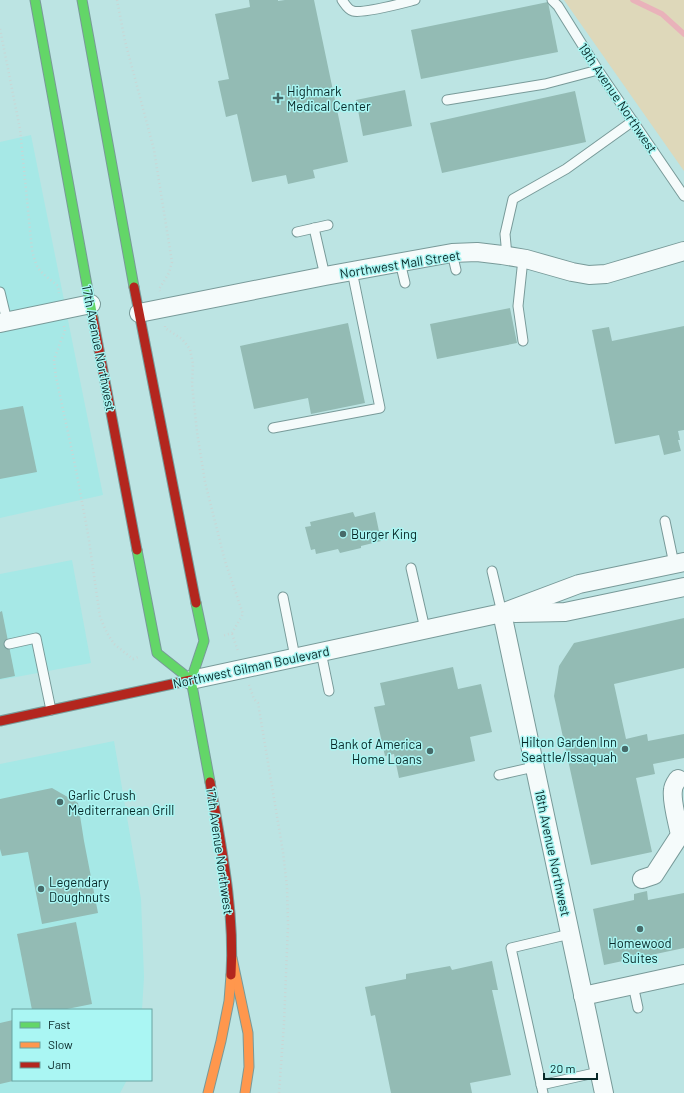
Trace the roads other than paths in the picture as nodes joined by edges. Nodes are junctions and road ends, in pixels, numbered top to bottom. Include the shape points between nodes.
1 (35, 0) edge
2 (82, 0) edge
3 (342, 0) edge
4 (415, 0) edge
5 (552, 0) edge
6 (598, 70) junction
7 (447, 100) dead end
8 (633, 121) junction
9 (684, 196) edge
10 (328, 225) dead end
11 (314, 228) junction
12 (297, 232) dead end
13 (684, 251) edge
14 (452, 253) junction
15 (515, 257) junction
16 (400, 262) junction
17 (456, 270) dead end
18 (352, 271) junction
19 (325, 276) junction
20 (405, 283) dead end
21 (0, 292) edge
22 (91, 304) junction
23 (139, 313) junction
24 (3, 322) edge
25 (523, 341) dead end
26 (273, 428) dead end
27 (665, 521) dead end
28 (679, 563) edge
29 (411, 568) dead end
30 (492, 571) dead end
31 (684, 587) edge
32 (283, 597) dead end
33 (502, 613) junction
34 (425, 629) junction
35 (9, 644) dead end
36 (321, 652) junction
37 (296, 657) junction
38 (191, 680) junction
39 (329, 691) dead end
40 (51, 710) junction
41 (0, 721) edge
42 (534, 767) junction
43 (499, 774) dead end
44 (678, 779) dead end
45 (642, 878) dead end
46 (570, 934) junction
47 (232, 958) junction
48 (684, 974) edge
49 (633, 985) junction
50 (583, 996) junction
51 (638, 1008) dead end
52 (599, 1072) junction
53 (542, 1089) edge
54 (208, 1093) edge
55 (245, 1093) edge
56 (604, 1093) edge

1 - 22 main road, 17th Avenue Northwest
2 - 23 main road, 17th Avenue Northwest
3 - 4 lane via 352,11 362,11
5 - 6 lane, 19th Avenue Northwest
6 - 7 lane via 544,84
6 - 8 lane, 19th Avenue Northwest
8 - 9 lane, 19th Avenue Northwest
8 - 15 lane via 566,169 513,199 505,234
10 - 11 lane
11 - 12 lane
11 - 19 lane
13 - 15 street, Northwest Mall Street via 606,274 589,275
14 - 15 street, Northwest Mall Street via 477,252
14 - 16 street, Northwest Mall Street
14 - 17 lane
15 - 25 lane
16 - 18 street, Northwest Mall Street
16 - 20 lane
18 - 19 street, Northwest Mall Street
18 - 26 lane via 380,408
19 - 23 street, Northwest Mall Street
21 - 24 lane
22 - 24 street
22 - 38 main road, 17th Avenue Northwest via 157,653
23 - 38 main road, 17th Avenue Northwest via 204,641
27 - 28 lane
28 - 33 street, Northwest Gilman Boulevard via 578,584
29 - 34 lane
30 - 33 lane
31 - 33 street, Northwest Gilman Boulevard via 565,612
32 - 37 lane
33 - 34 street, Northwest Gilman Boulevard
33 - 42 street, 18th Avenue Northwest
34 - 36 street, Northwest Gilman Boulevard
35 - 40 lane via 36,638
36 - 37 street, Northwest Gilman Boulevard
36 - 39 lane
37 - 38 street, Northwest Gilman Boulevard
38 - 40 main road, Northwest Gilman Boulevard
38 - 47 main road, 17th Avenue Northwest via 224,862
40 - 41 main road, Northwest Gilman Boulevard
42 - 43 lane
42 - 46 street, 18th Avenue Northwest
44 - 45 street via 672,792 680,836 654,875
46 - 50 street, 18th Avenue Northwest
46 - 53 lane via 511,948
47 - 54 main road, 17th Avenue Northwest via 229,1001
47 - 55 main road via 248,1033 249,1067
48 - 49 street
49 - 50 street
49 - 51 lane
50 - 52 street, 18th Avenue Northwest
52 - 53 lane
52 - 56 street, 18th Avenue Northwest

